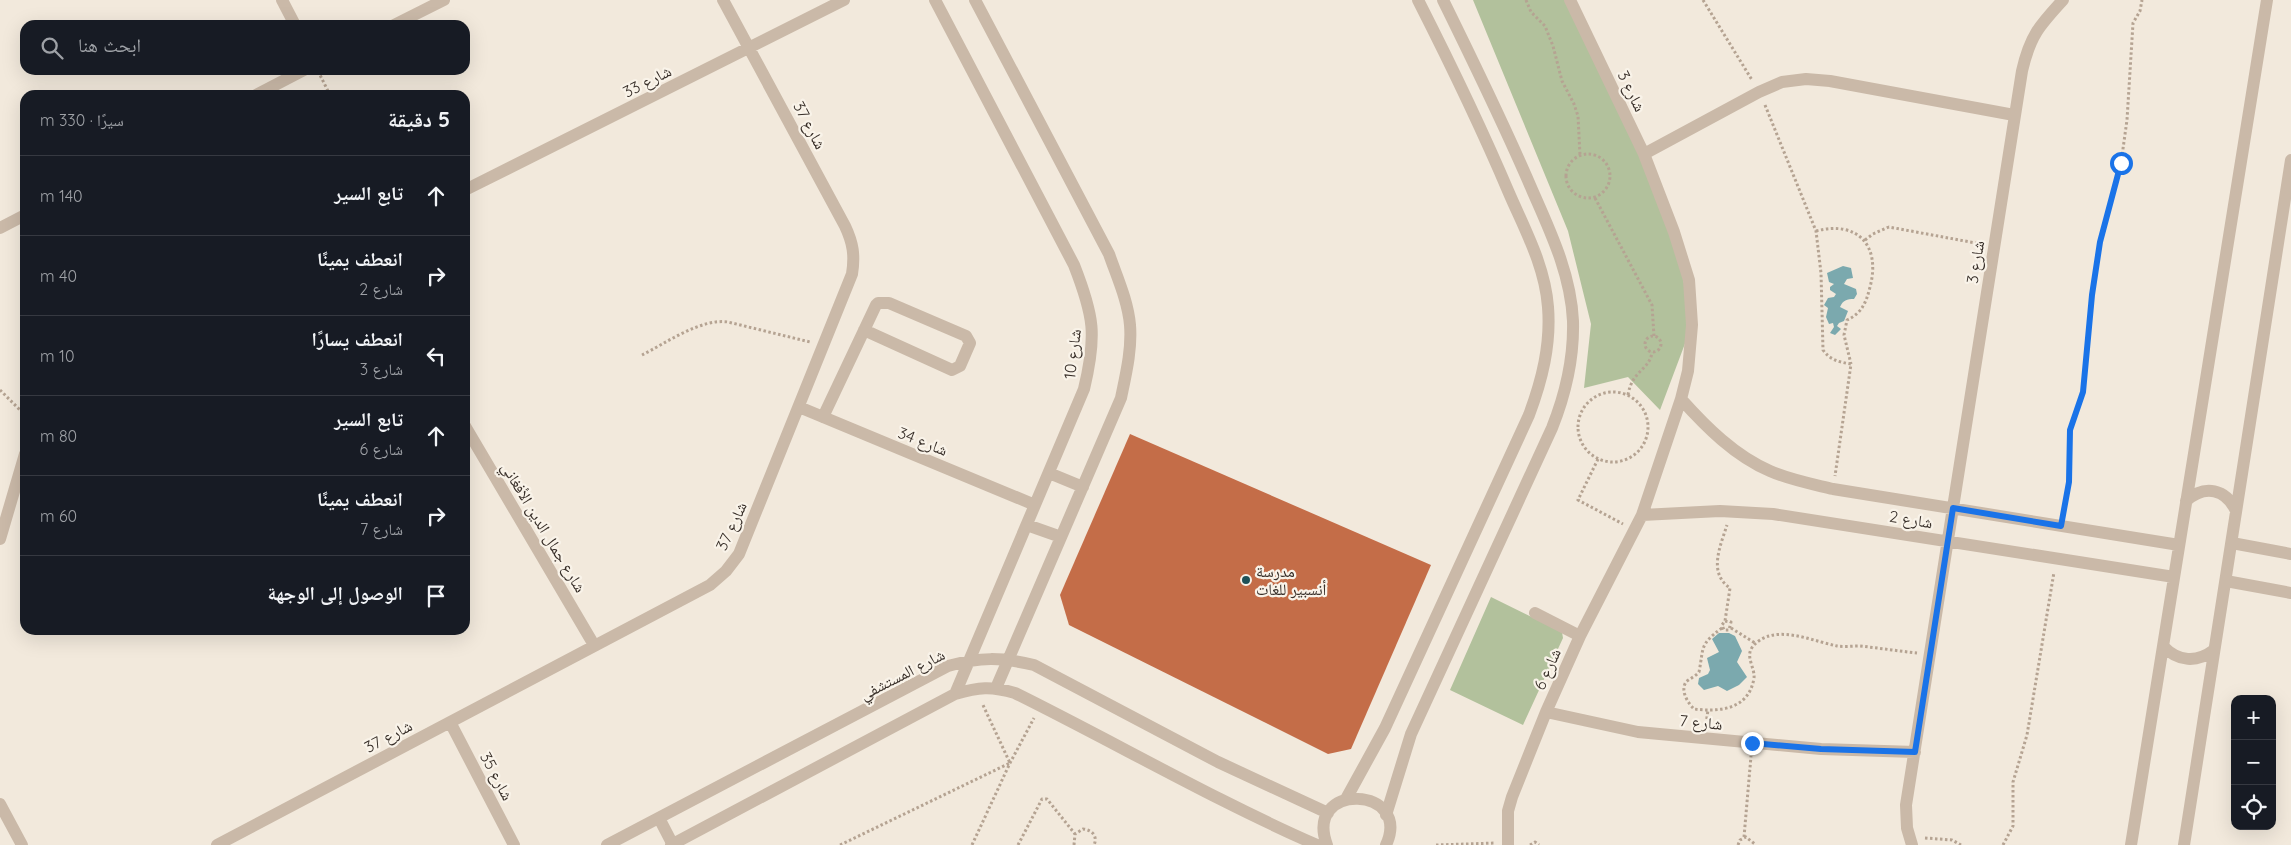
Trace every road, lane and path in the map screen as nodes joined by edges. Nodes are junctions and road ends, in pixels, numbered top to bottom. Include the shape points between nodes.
1 (282, 0) edge
2 (444, 0) edge
3 (722, 0) edge
4 (844, 0) edge
5 (935, 0) edge
6 (975, 0) edge
7 (1418, 0) edge
8 (1443, 0) edge
9 (1526, 0) edge
10 (1570, 0) edge
11 (1703, 0) edge
12 (2063, 0) edge
13 (2142, 0) edge
14 (2266, 0) edge
15 (292, 20) edge
16 (404, 20) edge
17 (750, 48) junction
18 (294, 75) edge
19 (320, 75) edge
20 (266, 90) edge
21 (328, 90) edge
22 (1759, 92) junction
23 (2014, 115) junction
24 (1644, 154) junction
25 (1580, 155) junction
26 (2291, 160) edge
27 (470, 188) edge
28 (1595, 198) junction
29 (20, 218) edge
30 (0, 228) edge
31 (1816, 231) junction
32 (1865, 240) junction
33 (1994, 246) junction
34 (864, 330) junction
35 (1654, 336) junction
36 (823, 345) junction
37 (1652, 352) junction
38 (642, 355) dead end
39 (1851, 364) junction
40 (0, 390) edge
41 (1628, 395) junction
42 (1681, 399) junction
43 (798, 407) junction
44 (20, 410) edge
45 (823, 417) junction
46 (470, 434) edge
47 (1598, 459) junction
48 (20, 471) edge
49 (1049, 473) junction
50 (1083, 487) junction
51 (1833, 489) junction
52 (2186, 501) junction
53 (1035, 505) junction
54 (1953, 508) junction
55 (1731, 511) junction
56 (2236, 511) junction
57 (1642, 515) junction
58 (1027, 525) junction
59 (2061, 526) junction
60 (1635, 530) junction
61 (1061, 537) junction
62 (0, 539) edge
63 (1948, 541) junction
64 (2232, 543) junction
65 (2179, 545) junction
66 (2291, 554) edge
67 (2056, 558) junction
68 (2174, 577) junction
69 (2226, 581) junction
70 (2291, 592) edge
71 (1535, 613) dead end
72 (1725, 621) junction
73 (1722, 628) junction
74 (1731, 628) junction
75 (1580, 636) junction
76 (1754, 643) junction
77 (594, 645) junction
78 (2163, 646) junction
79 (2214, 650) junction
80 (1930, 655) junction
81 (1008, 659) junction
82 (970, 660) junction
83 (975, 688) junction
84 (996, 688) junction
85 (955, 694) junction
86 (1040, 706) junction
87 (1546, 712) junction
88 (450, 722) junction
89 (1752, 743) junction
90 (1915, 752) junction
91 (1010, 763) junction
92 (1346, 799) junction
93 (0, 804) edge
94 (1328, 814) junction
95 (1386, 815) junction
96 (659, 818) junction
97 (1075, 834) junction
98 (1744, 838) junction
99 (1910, 840) edge
100 (1095, 844) edge
101 (1508, 844) edge
102 (22, 845) edge
103 (217, 845) edge
104 (514, 845) edge
105 (607, 845) edge
106 (672, 845) edge
107 (840, 845) edge
108 (972, 845) edge
109 (1018, 845) edge
110 (1074, 845) edge
111 (1100, 845) edge
112 (1317, 845) edge
113 (1327, 845) edge
114 (1386, 845) edge
115 (1436, 845) edge
116 (1530, 845) edge
117 (1539, 845) edge
118 (1738, 845) edge
119 (1756, 845) edge
120 (1961, 845) edge
121 (2003, 845) edge
122 (2131, 845) edge
123 (2184, 845) edge

1 - 15 street
2 - 16 street
3 - 17 street, شارع 37
4 - 17 street, شارع 33
5 - 49 street, شارع 10 via 1074,265 1093,325 1092,358 1084,389
6 - 50 street via 1109,254 1122,288 1130,325 1129,362 1122,398
7 - 92 street via 1480,126 1536,252 1548,306 1548,334 1543,371 1529,414 1385,728
8 - 95 street via 1501,116 1563,265 1572,320 1572,348 1569,375 1552,428 1411,734
9 - 25 path via 1531,12 1545,26 1562,81 1574,104 1578,116
10 - 24 street, شارع 3
11 - 22 path
12 - 23 street, شارع 3 via 2035,32 2027,48
13 - 59 path via 2133,23 2121,163 2100,242 2092,295 2083,392 2070,430 2069,482
14 - 52 street
17 - 27 street, شارع 33
17 - 36 street, شارع 37 via 852,241 852,274
18 - 20 street
19 - 21 path
22 - 23 street via 1782,82 1822,80
22 - 24 street
22 - 31 path
23 - 33 street, شارع 3
24 - 42 street, شارع 3 via 1674,232 1688,280 1692,325 1688,371
25 - 28 path via 1568,164 1565,172 1568,187 1580,197
25 - 28 path via 1596,155 1608,165 1607,188
26 - 56 street
28 - 35 path via 1652,305
29 - 30 street
31 - 32 path via 1842,228
31 - 39 path via 1821,273 1823,350 1839,362
32 - 33 path via 1889,227
32 - 39 path via 1872,250 1874,270 1865,304 1856,316 1847,320 1844,328
33 - 54 street, شارع 3
34 - 34 street via 876,305 885,302 966,336 970,343 960,366 952,370
34 - 45 street
35 - 37 path via 1658,337 1661,345 1660,349
35 - 37 path via 1644,343
36 - 38 path via 721,321 702,324
36 - 43 street, شارع 37
37 - 41 path via 1650,361 1635,374
39 - 51 path
40 - 44 path
41 - 47 path via 1636,400 1646,416 1648,434 1644,443 1625,460
41 - 47 path via 1618,392 1598,395 1583,408 1579,437 1589,454
42 - 51 street, شارع 2 via 1708,427 1745,457 1769,471
42 - 57 street, شارع 3
43 - 45 street, شارع 34
43 - 77 street, شارع 37 via 748,534 726,571 710,585
45 - 53 street, شارع 34
46 - 77 street, شارع جمال الدين الأفغاني
47 - 60 path via 1578,500
48 - 62 street
49 - 50 street
49 - 53 street, شارع 10
50 - 61 street
51 - 54 street, شارع 2
52 - 56 street via 2204,490 2214,490 2224,494
52 - 65 street
53 - 58 street, شارع 10
54 - 59 street, شارع 2
54 - 63 street, شارع 3
55 - 57 street, شارع 2
55 - 63 street, شارع 2 via 1773,514
55 - 72 path via 1717,559 1719,579 1730,588
56 - 64 street
57 - 60 street, شارع 6
58 - 61 street
58 - 82 street, شارع 10
59 - 65 street, شارع 2
60 - 75 street, شارع 6
61 - 81 street
63 - 67 street, شارع 2
63 - 80 street
64 - 66 street
64 - 69 street
65 - 68 street
67 - 68 street, شارع 2
67 - 121 path via 2026,735 2013,782 2013,826
68 - 78 street
69 - 70 street
69 - 79 street
71 - 75 street
72 - 73 path
72 - 74 path via 1731,622
73 - 74 path via 1726,631
73 - 76 path via 1703,647 1699,672 1686,682 1686,701 1694,709 1721,710 1739,705 1754,678 1750,653
74 - 76 path
75 - 87 street, شارع 6
76 - 80 path via 1770,635 1796,636 1838,646
77 - 88 street, شارع 37
78 - 79 street via 2170,653 2188,659 2207,656
78 - 122 street
79 - 123 street
80 - 90 street
81 - 82 street, شارع المستشفي
81 - 84 street
81 - 94 street, شارع المستشفي via 1034,665 1218,762
82 - 85 street, شارع 10
82 - 96 street, شارع المستشفي via 948,666
83 - 84 street
83 - 85 street
83 - 91 path
84 - 86 street
85 - 106 street
86 - 91 path
86 - 112 street via 1233,806
87 - 89 street, شارع 7 via 1638,732
87 - 101 street, شارع 6 via 1512,797 1508,811
88 - 103 street, شارع 37
88 - 104 street, شارع 35
89 - 90 street, شارع 7
89 - 98 path
90 - 99 street via 1906,804
91 - 107 path
91 - 108 path
92 - 94 street
92 - 95 street via 1365,798
93 - 102 street
94 - 113 street via 1324,828
95 - 114 street via 1390,832
96 - 105 street, شارع المستشفي
96 - 106 street
97 - 100 path via 1078,830 1088,829 1095,837
97 - 109 path via 1045,798
97 - 110 path
98 - 118 path
98 - 119 path
99 - 120 path via 1952,840
100 - 111 path
101 - 115 path
116 - 117 path via 1534,842

